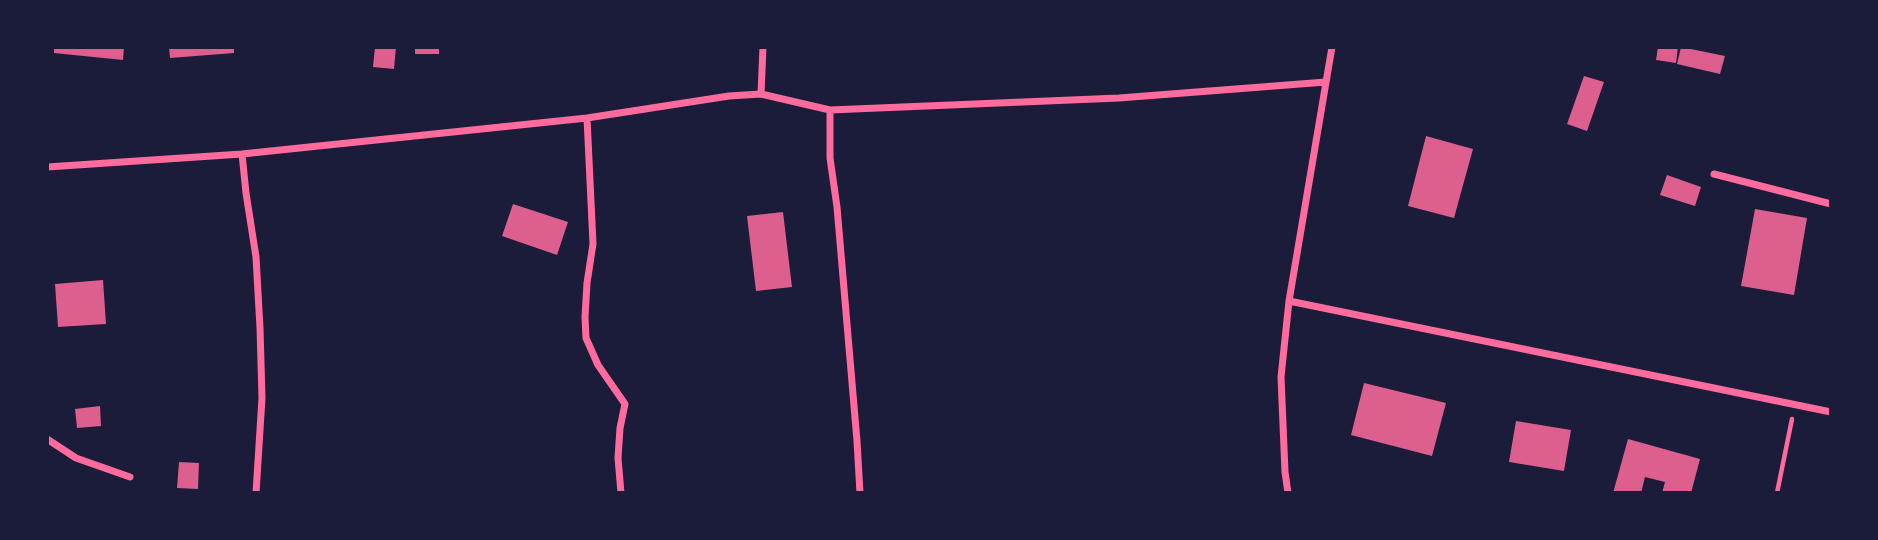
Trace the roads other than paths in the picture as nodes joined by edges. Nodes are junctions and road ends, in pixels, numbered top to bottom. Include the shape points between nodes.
1 (763, 47) edge
2 (1332, 47) edge
3 (1326, 82) junction
4 (761, 94) junction
5 (830, 110) junction
6 (587, 118) junction
7 (242, 154) junction
8 (47, 167) edge
9 (1714, 174) dead end
10 (1831, 204) edge
11 (1289, 301) junction
12 (1831, 412) edge
13 (47, 439) edge
14 (130, 477) dead end
15 (256, 493) edge
16 (621, 493) edge
17 (860, 493) edge
18 (1288, 493) edge

1 - 4 street
2 - 3 street
3 - 5 street via 1119,98
3 - 11 street
4 - 5 street
4 - 6 street
5 - 17 street via 830,158 838,208
6 - 7 street
6 - 16 street via 593,244 586,338 625,404 618,458
7 - 8 street
7 - 15 street via 260,328 262,398
9 - 10 street
11 - 12 street
11 - 18 street via 1282,377
13 - 14 street via 76,458

